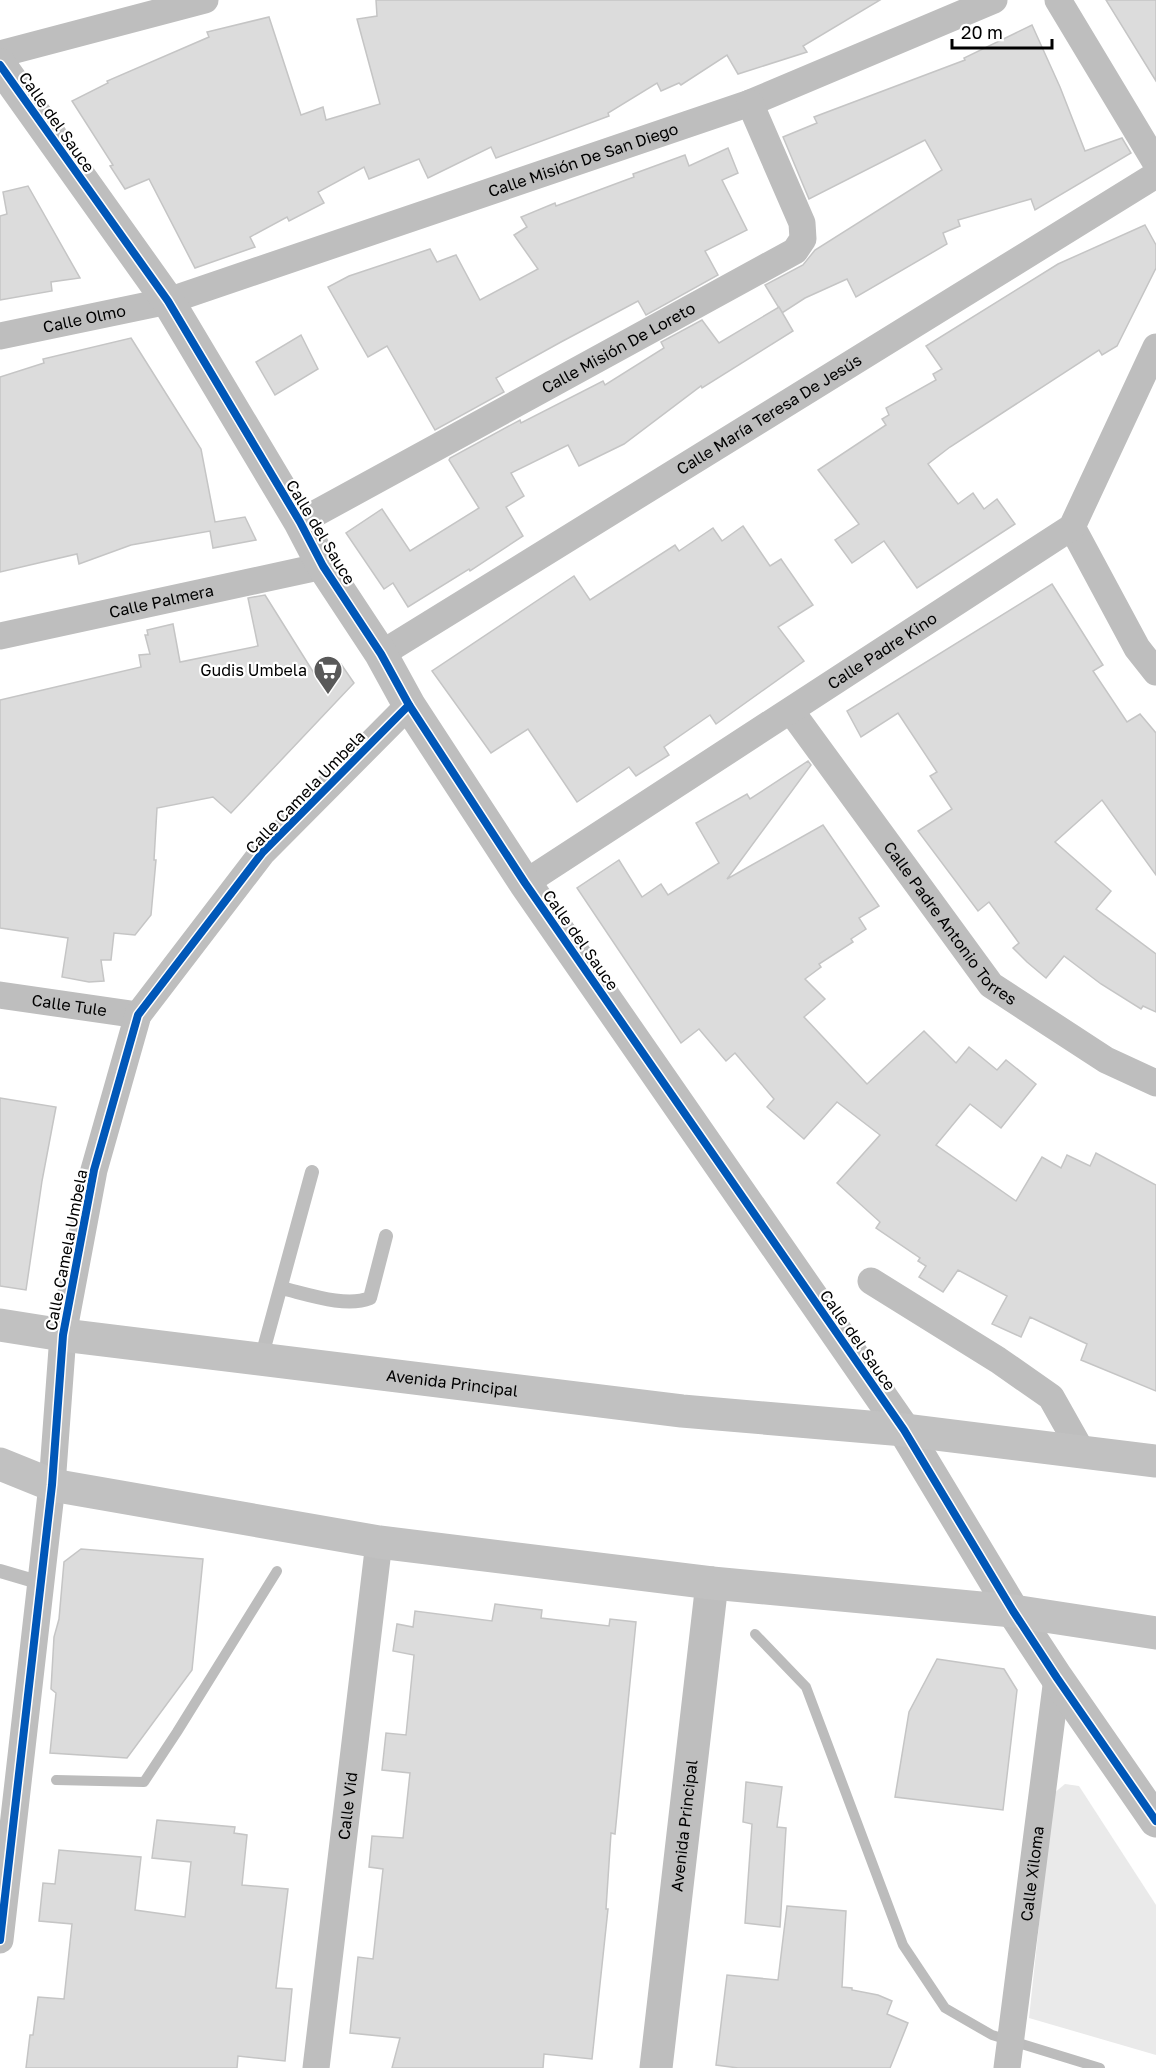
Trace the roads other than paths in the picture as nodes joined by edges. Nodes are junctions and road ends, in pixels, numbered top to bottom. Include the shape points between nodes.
1 (205, 0) edge
2 (994, 0) edge
3 (1058, 0) edge
4 (0, 54) edge
5 (0, 65) edge
6 (750, 103) junction
7 (1156, 163) edge
8 (1156, 175) edge
9 (168, 301) junction
10 (0, 336) edge
11 (1156, 347) edge
12 (300, 522) junction
13 (1072, 526) junction
14 (323, 566) junction
15 (0, 636) edge
16 (381, 654) junction
17 (1156, 672) edge
18 (409, 705) junction
19 (791, 711) junction
20 (525, 883) junction
21 (0, 995) edge
22 (138, 1016) junction
23 (1156, 1083) edge
24 (312, 1172) dead end
25 (386, 1236) dead end
26 (871, 1281) dead end
27 (281, 1288) junction
28 (0, 1325) edge
29 (63, 1335) junction
30 (261, 1359) junction
31 (904, 1430) junction
32 (1082, 1452) junction
33 (1156, 1461) edge
34 (0, 1464) edge
35 (52, 1485) junction
36 (379, 1542) junction
37 (0, 1571) edge
38 (41, 1583) junction
39 (712, 1583) junction
40 (1013, 1611) junction
41 (1156, 1633) edge
42 (1057, 1678) junction
43 (1156, 1821) edge
44 (6, 1831) edge
45 (0, 1940) edge
46 (316, 2068) edge
47 (656, 2068) edge
48 (1007, 2068) edge

1 - 4 street
2 - 6 street, Calle Misión De San Diego
3 - 7 street
5 - 9 street, Calle del Sauce
6 - 9 street, Calle Misión De San Diego
6 - 12 street, Calle Misión De Loreto via 802,223 803,239 795,251
8 - 16 street, Calle María Teresa De Jesús
9 - 10 street, Calle Olmo
9 - 12 street, Calle del Sauce
11 - 13 street
12 - 14 street, Calle del Sauce
13 - 17 street via 1137,648
13 - 19 street, Calle Padre Kino
14 - 15 street, Calle Palmera
14 - 16 street, Calle del Sauce
16 - 18 street, Calle del Sauce
18 - 20 street, Calle del Sauce
18 - 22 street, Calle Camela Umbela via 262,854
19 - 20 street, Calle Padre Kino
19 - 23 street, Calle Padre Antonio Torres via 991,985 1106,1060
20 - 31 street, Calle del Sauce
21 - 22 street, Calle Tule
22 - 29 street, Calle Camela Umbela via 94,1170
24 - 27 lane
25 - 27 lane via 370,1298 344,1301
26 - 32 street via 1052,1397
27 - 30 lane
28 - 29 main road, Avenida Principal
29 - 30 main road, Avenida Principal
29 - 35 street, Calle Camela Umbela
30 - 31 main road, Avenida Principal via 682,1411
31 - 32 main road, Avenida Principal
31 - 40 street, Calle del Sauce
32 - 33 main road, Avenida Principal
34 - 35 main road
35 - 36 main road
35 - 38 street, Calle Camela Umbela
36 - 39 main road
36 - 46 street, Calle Vid
37 - 38 lane
38 - 44 street, Calle Camela Umbela
39 - 40 main road
39 - 47 street, Avenida Principal
40 - 41 main road
40 - 42 street, Calle del Sauce
42 - 43 street, Calle del Sauce
42 - 48 street, Calle Xiloma
44 - 45 street, Calle Camela Umbela

